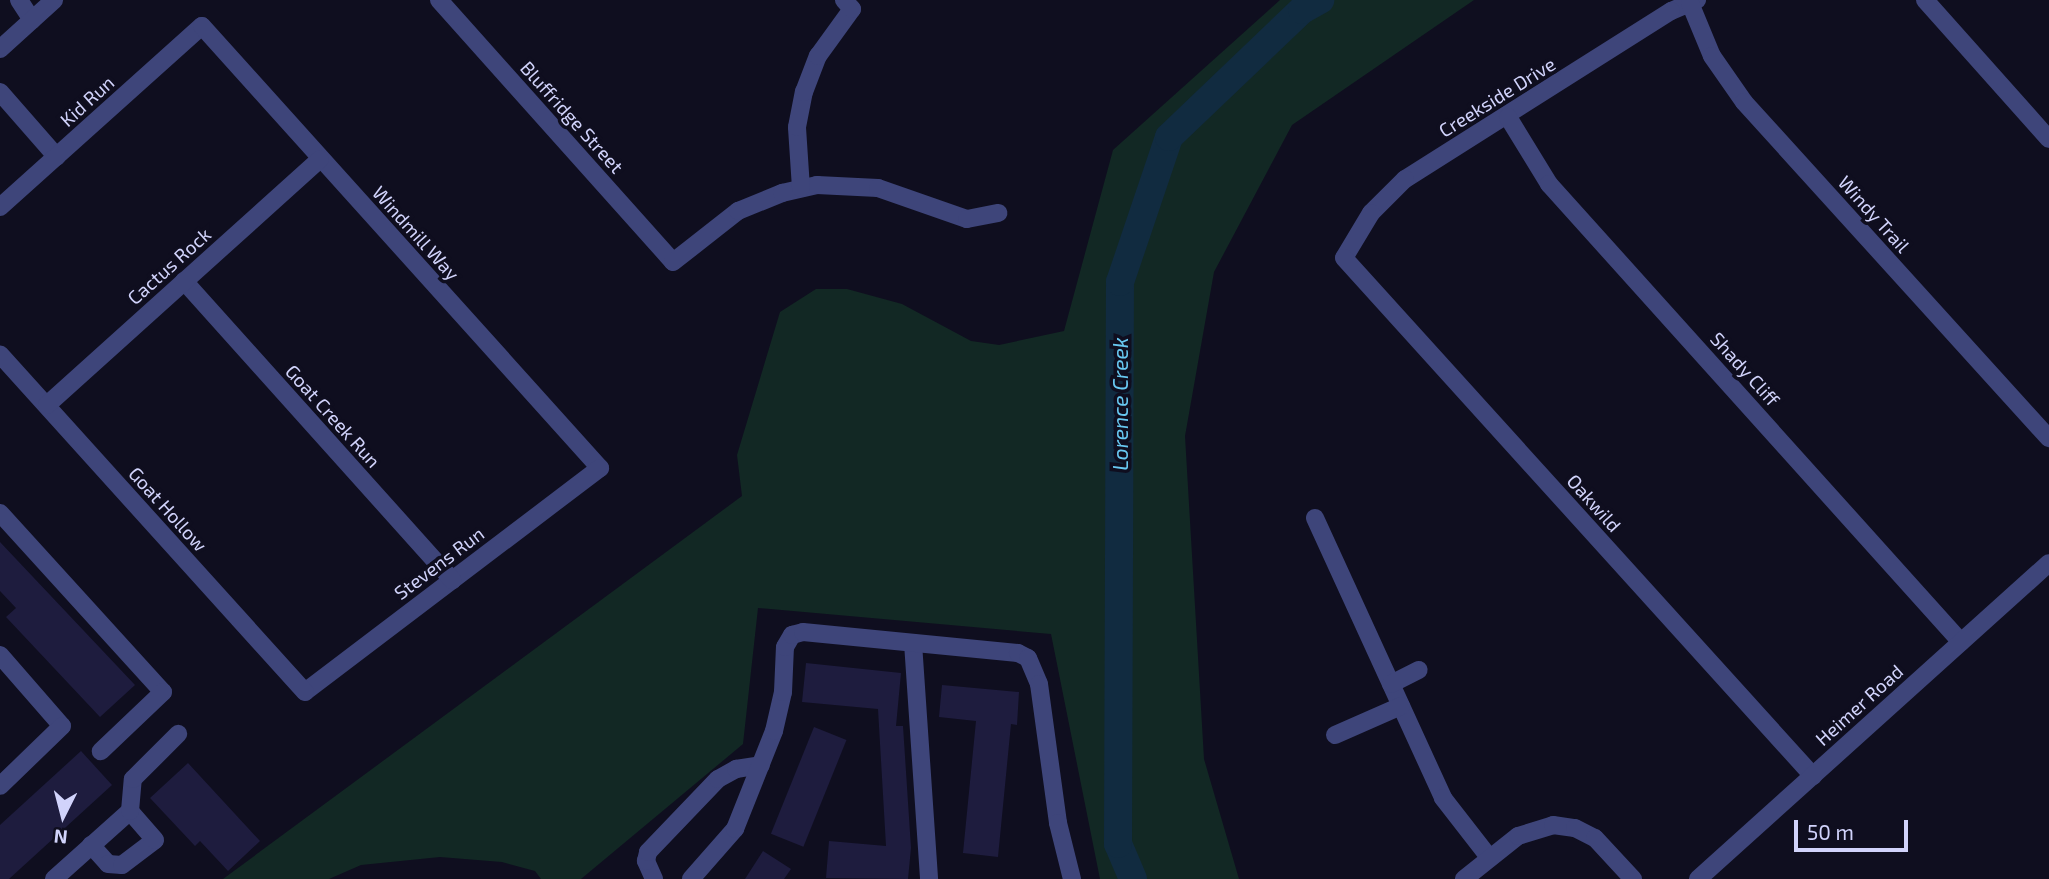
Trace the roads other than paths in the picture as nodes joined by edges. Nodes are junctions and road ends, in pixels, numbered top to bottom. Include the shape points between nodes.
1 (19, 0) edge
2 (54, 0) edge
3 (439, 0) edge
4 (1924, 0) edge
5 (1694, 1) edge
6 (848, 4) edge
7 (32, 20) junction
8 (202, 26) joint
9 (0, 49) edge
10 (0, 92) edge
11 (1508, 117) junction
12 (2049, 139) edge
13 (57, 157) junction
14 (320, 159) junction
15 (801, 188) junction
16 (0, 207) edge
17 (998, 213) dead end
18 (1344, 258) joint
19 (184, 281) junction
20 (0, 354) edge
21 (47, 405) junction
22 (2049, 438) edge
23 (600, 468) joint
24 (0, 513) edge
25 (1315, 518) dead end
26 (2049, 563) edge
27 (452, 580) junction
28 (1961, 642) junction
29 (913, 643) junction
30 (0, 655) edge
31 (1419, 670) dead end
32 (1391, 684) junction
33 (304, 692) joint
34 (1401, 706) junction
35 (178, 734) dead end
36 (1335, 735) dead end
37 (101, 751) dead end
38 (761, 765) junction
39 (1813, 776) junction
40 (0, 786) edge
41 (130, 811) junction
42 (91, 845) junction
43 (1489, 857) junction
44 (54, 879) edge
45 (654, 879) edge
46 (691, 879) edge
47 (929, 879) edge
48 (1072, 879) edge
49 (1464, 879) edge
50 (1633, 879) edge
51 (1698, 879) edge

1 - 7 street
2 - 7 street
3 - 15 street, Bluffridge Street via 673,262 738,211
4 - 12 street
5 - 11 street, Creekside Drive via 1671,10
5 - 22 street, Windy Trail via 1712,56 1744,102
6 - 15 street via 818,56 804,92 797,127
7 - 9 street
8 - 13 street, Kid Run
8 - 14 street, Windmill Way
10 - 13 street
11 - 18 street, Creekside Drive via 1389,193
11 - 28 street, Shady Cliff via 1549,184
13 - 16 street, Kid Run
14 - 19 street, Cactus Rock
14 - 23 street, Windmill Way
15 - 17 street via 858,185 898,193 967,219
18 - 39 street, Oakwild
19 - 21 street, Cactus Rock
19 - 27 street, Goat Creek Run
20 - 21 street, Goat Hollow
21 - 33 street, Goat Hollow
23 - 27 street, Stevens Run
24 - 37 street via 163,692
25 - 32 street
26 - 28 street, Heimer Road
27 - 33 street, Stevens Run
28 - 39 street, Heimer Road
29 - 38 street via 803,632 792,635 785,647 783,692 774,732
29 - 47 street
29 - 48 street via 1018,653 1035,667 1058,823
30 - 40 street via 62,726
31 - 32 street
32 - 34 street
34 - 36 street
34 - 43 street via 1443,798
35 - 41 street via 133,779
38 - 45 street via 736,769 718,779 648,852 646,861
38 - 46 street via 735,829
39 - 51 street, Heimer Road
41 - 42 street
41 - 42 street via 155,840 122,865 108,864
42 - 44 street
43 - 49 street
43 - 50 street via 1531,829 1575,828 1602,844

